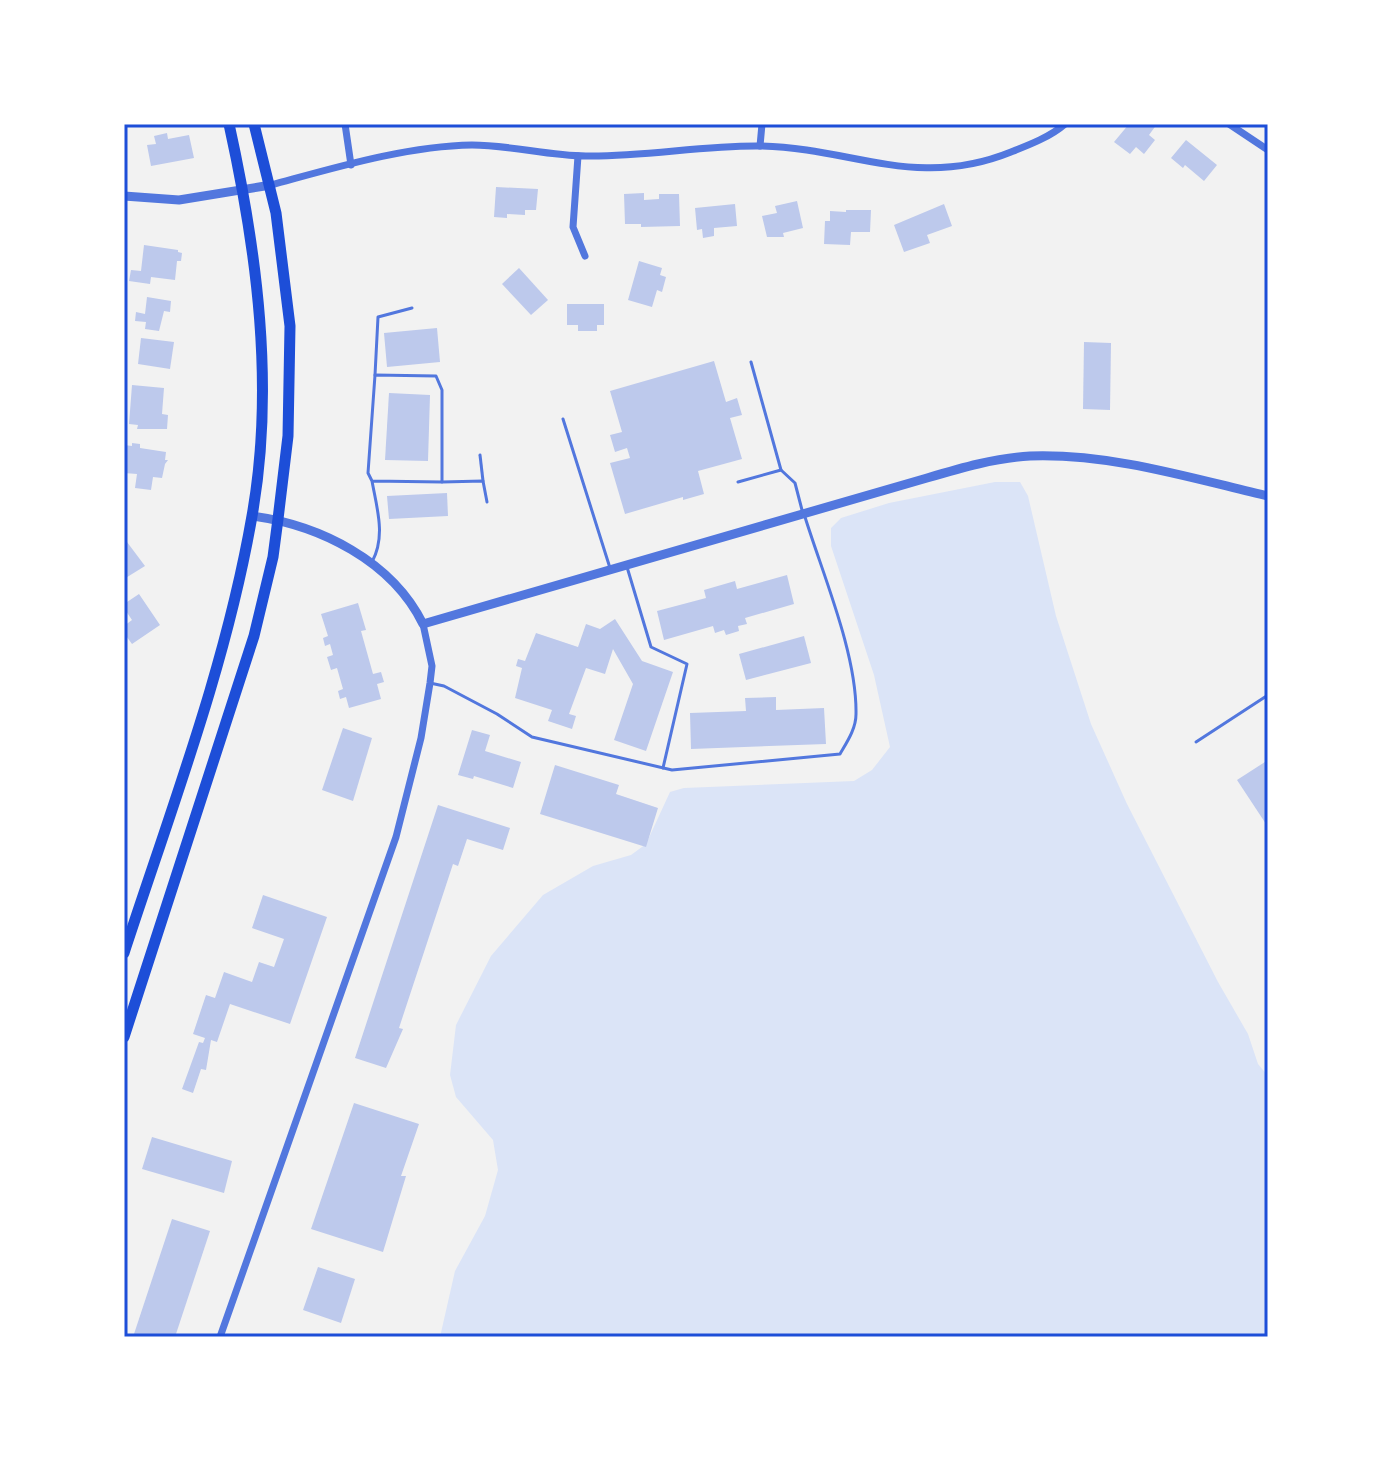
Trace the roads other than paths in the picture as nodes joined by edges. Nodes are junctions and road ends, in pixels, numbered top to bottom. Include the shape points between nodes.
1 (229, 124) edge
2 (254, 124) edge
3 (345, 124) edge
4 (762, 124) edge
5 (1065, 124) edge
6 (1229, 124) edge
7 (760, 146) junction
8 (1268, 150) edge
9 (578, 156) junction
10 (351, 165) junction
11 (271, 185) junction
12 (244, 191) junction
13 (124, 196) edge
14 (585, 256) dead end
15 (412, 308) dead end
16 (751, 362) dead end
17 (375, 375) junction
18 (563, 419) dead end
19 (480, 455) dead end
20 (781, 470) junction
21 (372, 481) junction
22 (483, 481) junction
23 (442, 482) junction
24 (738, 482) dead end
25 (1268, 496) edge
26 (487, 502) dead end
27 (803, 513) junction
28 (252, 516) junction
29 (278, 519) junction
30 (372, 562) junction
31 (626, 564) junction
32 (610, 568) junction
33 (423, 624) junction
34 (430, 683) junction
35 (1268, 695) edge
36 (1196, 742) dead end
37 (663, 768) junction
38 (124, 953) edge
39 (124, 1037) edge
40 (220, 1337) edge

1 - 12 main road
2 - 11 main road
3 - 10 street
4 - 7 street
5 - 7 street via 989,161 953,168 906,168
6 - 8 street
7 - 9 street
9 - 10 street via 471,145
9 - 14 street via 573,227
10 - 11 street
11 - 12 street
11 - 29 main road via 290,326 288,436
12 - 13 street via 179,200
12 - 28 main road via 261,344
15 - 17 lane via 378,317
16 - 20 lane
17 - 21 lane via 368,473
17 - 23 lane via 436,376 442,390
18 - 32 lane
19 - 22 lane
20 - 24 lane
20 - 27 lane via 795,483
21 - 23 lane
21 - 30 lane via 381,534
22 - 23 lane
22 - 26 lane
25 - 27 street via 1080,457 1029,456 981,463
27 - 31 street
27 - 37 lane via 849,658 856,716 852,734 840,754
28 - 29 street
28 - 38 main road via 216,673
29 - 30 street
29 - 39 main road via 254,636
30 - 33 street via 403,590
31 - 32 street
31 - 37 lane via 651,647 687,664
32 - 33 street
33 - 34 street
34 - 37 lane via 532,737
34 - 40 street via 396,837
35 - 36 lane

